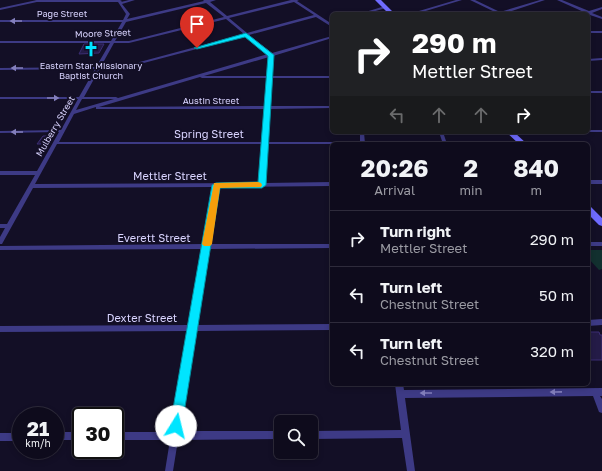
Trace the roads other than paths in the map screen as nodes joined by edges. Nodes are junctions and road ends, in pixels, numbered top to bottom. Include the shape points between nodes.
1 (44, 0) edge
2 (133, 0) edge
3 (214, 0) edge
4 (295, 0) edge
5 (378, 0) edge
6 (460, 0) edge
7 (472, 0) edge
8 (543, 0) edge
9 (559, 0) edge
10 (37, 1) junction
11 (120, 1) edge
12 (206, 1) edge
13 (385, 7) junction
14 (602, 8) edge
15 (0, 9) edge
16 (368, 12) edge
17 (390, 12) edge
18 (419, 12) edge
19 (495, 12) edge
20 (505, 12) edge
21 (586, 12) edge
22 (590, 12) edge
23 (590, 14) edge
24 (316, 16) junction
25 (226, 18) junction
26 (602, 18) edge
27 (0, 21) edge
28 (125, 21) junction
29 (330, 22) edge
30 (327, 23) junction
31 (330, 25) edge
32 (590, 32) edge
33 (602, 32) edge
34 (246, 35) junction
35 (330, 38) edge
36 (0, 42) edge
37 (113, 42) junction
38 (271, 55) junction
39 (590, 60) edge
40 (602, 60) edge
41 (0, 68) edge
42 (98, 68) junction
43 (194, 77) junction
44 (270, 77) junction
45 (330, 77) edge
46 (590, 92) edge
47 (602, 92) edge
48 (0, 98) edge
49 (81, 98) junction
50 (125, 98) junction
51 (90, 108) junction
52 (267, 108) junction
53 (330, 108) edge
54 (72, 113) junction
55 (62, 131) junction
56 (590, 131) edge
57 (602, 131) edge
58 (0, 132) edge
59 (512, 134) edge
60 (521, 142) edge
61 (55, 143) junction
62 (265, 143) junction
63 (330, 143) edge
64 (0, 173) edge
65 (39, 173) junction
66 (590, 182) edge
67 (602, 182) edge
68 (330, 184) edge
69 (216, 185) junction
70 (262, 185) junction
71 (31, 186) junction
72 (590, 211) edge
73 (602, 223) edge
74 (0, 226) edge
75 (8, 226) junction
76 (0, 242) edge
77 (590, 244) edge
78 (602, 244) edge
79 (330, 246) edge
80 (206, 247) junction
81 (0, 248) edge
82 (602, 322) edge
83 (590, 323) edge
84 (330, 327) edge
85 (193, 328) junction
86 (0, 329) edge
87 (399, 386) edge
88 (598, 392) edge
89 (401, 394) junction
90 (602, 409) edge
91 (406, 434) junction
92 (274, 435) edge
93 (318, 435) edge
94 (124, 436) edge
95 (175, 436) junction
96 (0, 437) edge
97 (12, 437) edge
98 (169, 471) edge
99 (412, 471) edge

1 - 10 street
2 - 11 street
3 - 12 street, Page Street
4 - 24 street
4 - 25 street, Moore Street
5 - 13 main road
6 - 18 street
7 - 19 street
8 - 20 street
9 - 21 street
10 - 11 street
10 - 15 street
11 - 28 street via 128,12
12 - 25 street
12 - 28 street, Page Street
13 - 16 street
13 - 17 main road
14 - 22 street
23 - 26 street
24 - 30 street
24 - 34 street
25 - 34 street
25 - 37 street, Moore Street via 129,42
28 -> 27 street, Page Street
28 - 37 street, Mulberry Street
29 - 30 street
30 - 31 street
32 - 33 street
34 - 38 street
34 - 42 street via 121,68
35 - 38 street
36 - 37 street, Moore Street
37 - 42 street, Mulberry Street
38 - 43 street
38 - 44 street
39 - 40 street
42 -> 41 street
42 - 49 street, Mulberry Street
43 - 44 street
43 - 50 street
44 - 45 street
44 - 52 street
46 - 47 street
48 -> 49 street
49 - 50 street
49 - 54 street, Mulberry Street
50 - 51 street
51 - 52 street, Austin Street
51 - 54 street
52 - 53 street, Austin Street
52 - 62 street
54 - 55 street, Mulberry Street
55 -> 58 street
55 - 61 street, Mulberry Street
56 - 57 street
59 - 60 main road
61 - 62 street, Spring Street
61 - 65 street, Mulberry Street
62 - 63 street, Spring Street
62 - 70 street
64 - 65 street
65 - 71 street, Mulberry Street
66 - 67 street
68 - 70 street, Mettler Street
69 - 70 street, Mettler Street
69 - 71 street, Mettler Street
69 - 80 street
71 - 75 street, Mulberry Street
72 - 73 main road
74 - 75 street
75 - 76 street, Mulberry Street
77 - 78 street
79 - 80 street, Everett Street
80 - 81 street, Everett Street
80 - 85 street
82 - 83 street
84 - 85 street, Dexter Street
85 - 86 street, Dexter Street
85 - 95 street
87 - 89 street
88 -> 89 street
88 - 90 street
89 - 91 street
91 - 93 street
91 - 99 street
92 - 95 street
94 - 95 street
95 - 98 street
96 - 97 street

